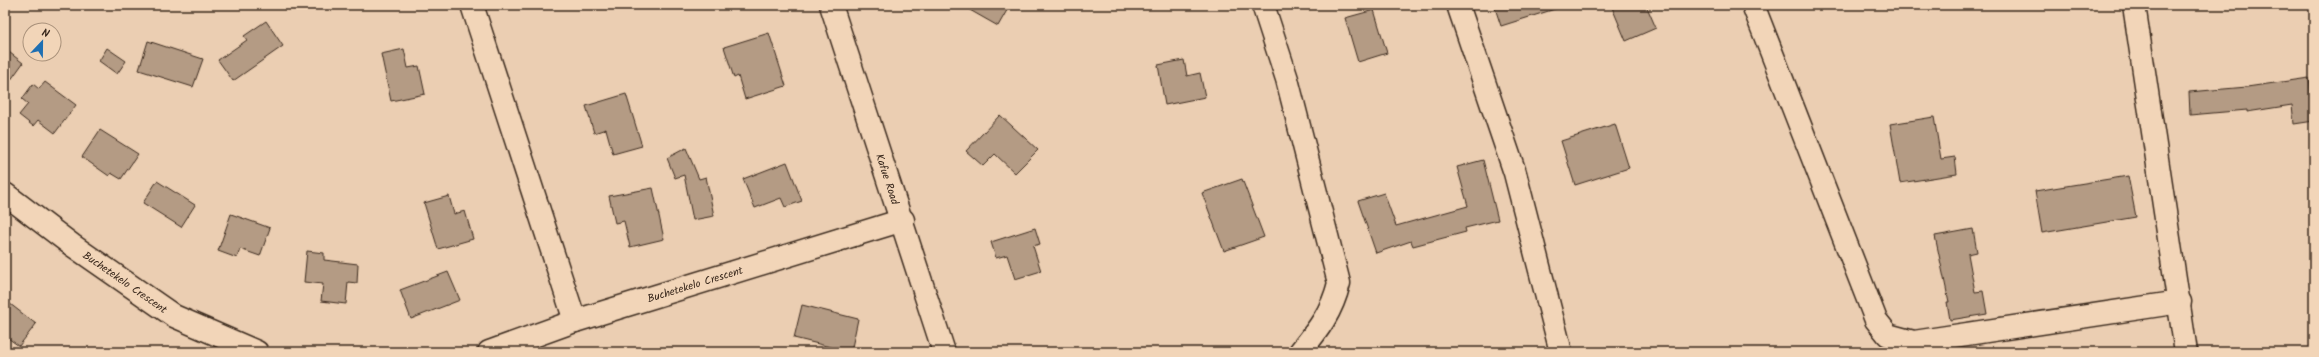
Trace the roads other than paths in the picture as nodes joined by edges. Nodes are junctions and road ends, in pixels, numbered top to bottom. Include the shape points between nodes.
1 (472, 5) edge
2 (831, 5) edge
3 (1263, 5) edge
4 (1458, 5) edge
5 (1753, 5) edge
6 (2134, 5) edge
7 (5, 194) edge
8 (903, 220) junction
9 (2180, 302) junction
10 (575, 321) junction
11 (257, 352) edge
12 (489, 352) edge
13 (944, 352) edge
14 (1300, 352) edge
15 (1561, 352) edge
16 (2186, 352) edge

1 - 10 street
2 - 8 street, Kafue Road
3 - 14 street via 1287,79 1339,283 1334,303 1318,330
4 - 15 street via 1515,173
5 - 9 street via 1876,320 1888,335 1914,342
6 - 9 street
7 - 11 street, Buchetekelo Crescent via 72,245 174,316
8 - 10 street, Buchetekelo Crescent
8 - 13 street, Kafue Road
9 - 16 street
10 - 12 street, Buchetekelo Crescent

